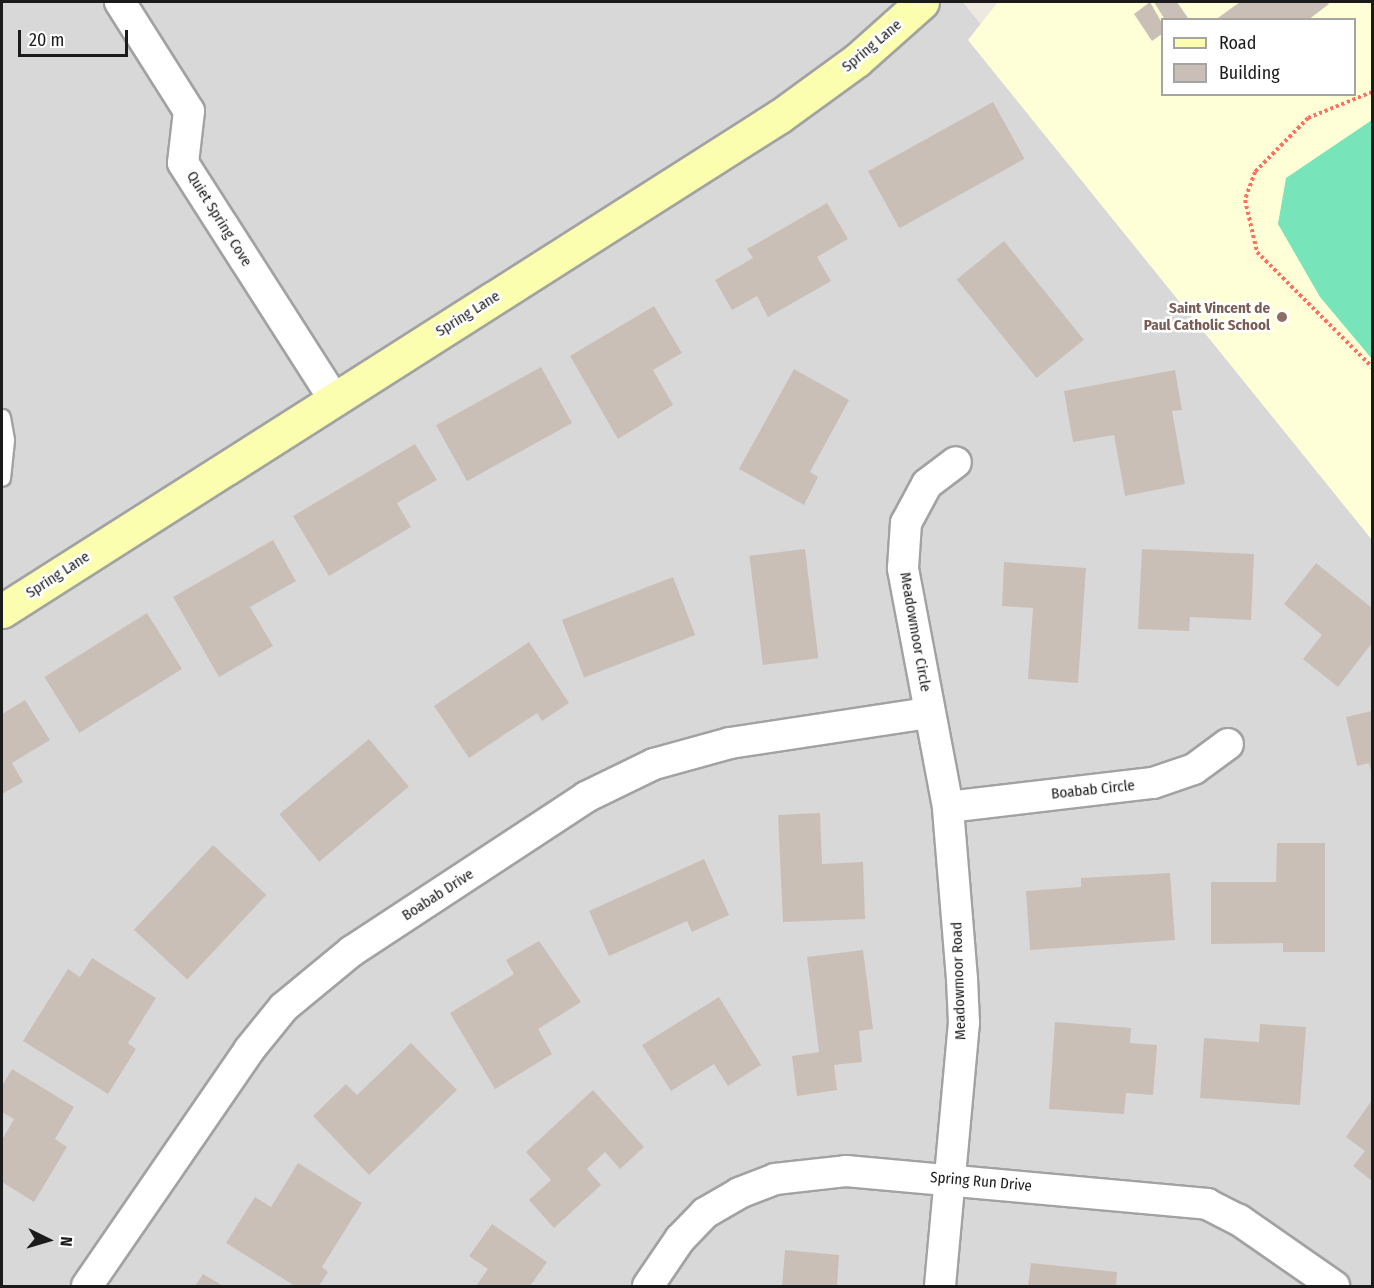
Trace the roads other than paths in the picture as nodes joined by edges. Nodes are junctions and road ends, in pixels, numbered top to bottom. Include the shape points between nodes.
1 (120, 2) edge
2 (922, 2) edge
3 (334, 399) junction
4 (2, 417) edge
5 (956, 462) dead end
6 (2, 478) edge
7 (2, 611) edge
8 (929, 713) junction
9 (1228, 744) dead end
10 (948, 807) junction
11 (950, 1179) junction
12 (87, 1287) edge
13 (648, 1287) edge
14 (940, 1287) edge
15 (1334, 1287) edge

1 - 3 street, Quiet Spring Cove via 189,111 183,163
2 - 3 street, Spring Lane via 856,60 780,116
3 - 7 street, Spring Lane
4 - 6 lane via 6,440
5 - 8 street, Meadowmoor Circle via 927,484 906,523 903,568
8 - 10 street, Meadowmoor Road
8 - 12 street, Boabab Drive via 730,744 654,764 586,797 352,951 284,1007 249,1050
9 - 10 street, Boabab Circle via 1194,769 1153,783
10 - 11 street, Meadowmoor Road via 964,1023
11 - 13 street, Spring Run Drive via 846,1171 775,1179 705,1213 680,1239
11 - 14 street, Meadowmoor Road
11 - 15 street, Spring Run Drive via 1207,1204 1239,1220

